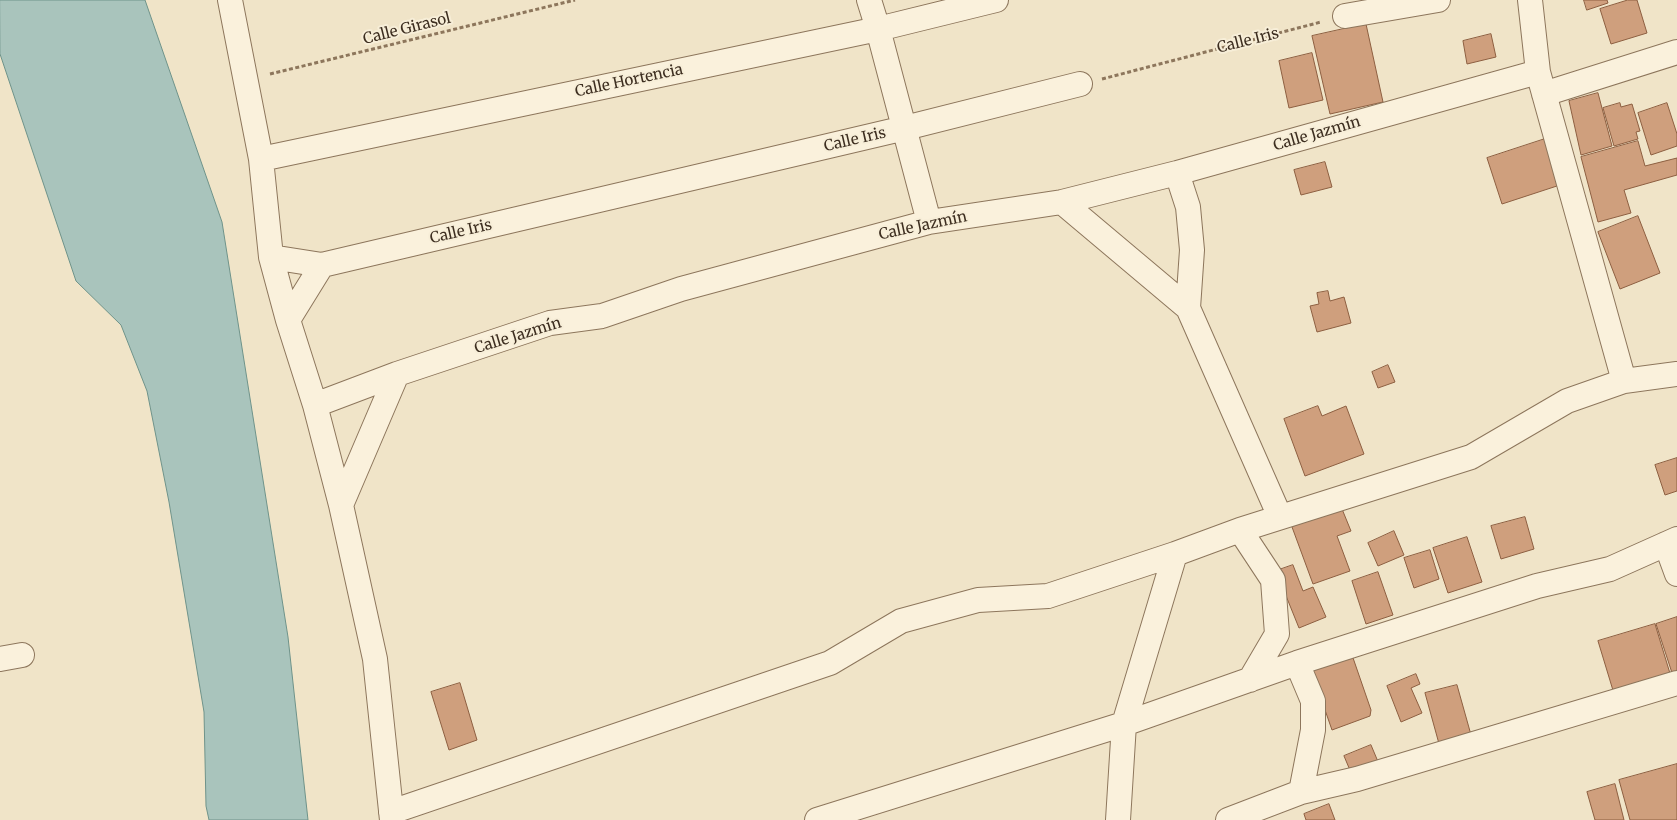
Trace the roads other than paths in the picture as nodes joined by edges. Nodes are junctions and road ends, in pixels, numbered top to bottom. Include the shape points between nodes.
1 (230, 0) edge
2 (869, 0) edge
3 (996, 0) edge
4 (1438, 0) edge
5 (1530, 0) edge
6 (1345, 16) road end
7 (878, 29) junction
8 (1677, 52) edge
9 (1541, 83) junction
10 (1080, 84) road end
11 (905, 128) junction
12 (261, 159) junction
13 (1177, 173) junction
14 (1062, 202) junction
15 (929, 222) junction
16 (271, 257) junction
17 (322, 265) junction
18 (1188, 308) junction
19 (288, 320) junction
20 (397, 374) junction
21 (1677, 374) edge
22 (1624, 380) junction
23 (315, 405) junction
24 (341, 505) junction
25 (1280, 517) junction
26 (1240, 530) junction
27 (1671, 542) edge
28 (1175, 554) junction
29 (1677, 574) edge
30 (1297, 663) junction
31 (1250, 680) junction
32 (1677, 683) edge
33 (1124, 724) junction
34 (1301, 792) junction
35 (392, 816) edge
36 (817, 820) edge
37 (1118, 820) edge
38 (1228, 820) edge

1 - 12 street
2 - 7 street
3 - 7 street, Calle Hortencia
4 - 6 street
5 - 9 street
7 - 11 street
7 - 12 street, Calle Hortencia
8 - 9 street, Calle Jazmín
9 - 13 street, Calle Jazmín
9 - 22 street
10 - 11 street, Calle Iris
11 - 15 street
11 - 17 street, Calle Iris
12 - 16 street
13 - 14 street, Calle Jazmín
13 - 18 street via 1188,207 1192,250
14 - 15 street, Calle Jazmín
14 - 18 street
15 - 20 street, Calle Jazmín via 681,289 602,316 550,323
16 - 17 street, Calle Iris
16 - 19 street
17 - 19 street
18 - 25 street
19 - 23 street
20 - 23 street, Calle Jazmín
20 - 24 street
21 - 22 street
22 - 25 street via 1568,401 1472,457
23 - 24 street
24 - 35 street via 375,660
25 - 26 street
26 - 28 street
26 - 31 street via 1273,580 1277,634
27 - 29 street
27 - 30 street via 1610,569 1537,586
28 - 33 street
28 - 35 street via 1048,596 978,600 901,621 830,663
30 - 31 street
30 - 34 street via 1313,701 1313,730
31 - 33 street
32 - 34 street via 1357,779
33 - 36 street
33 - 37 street
34 - 38 street

